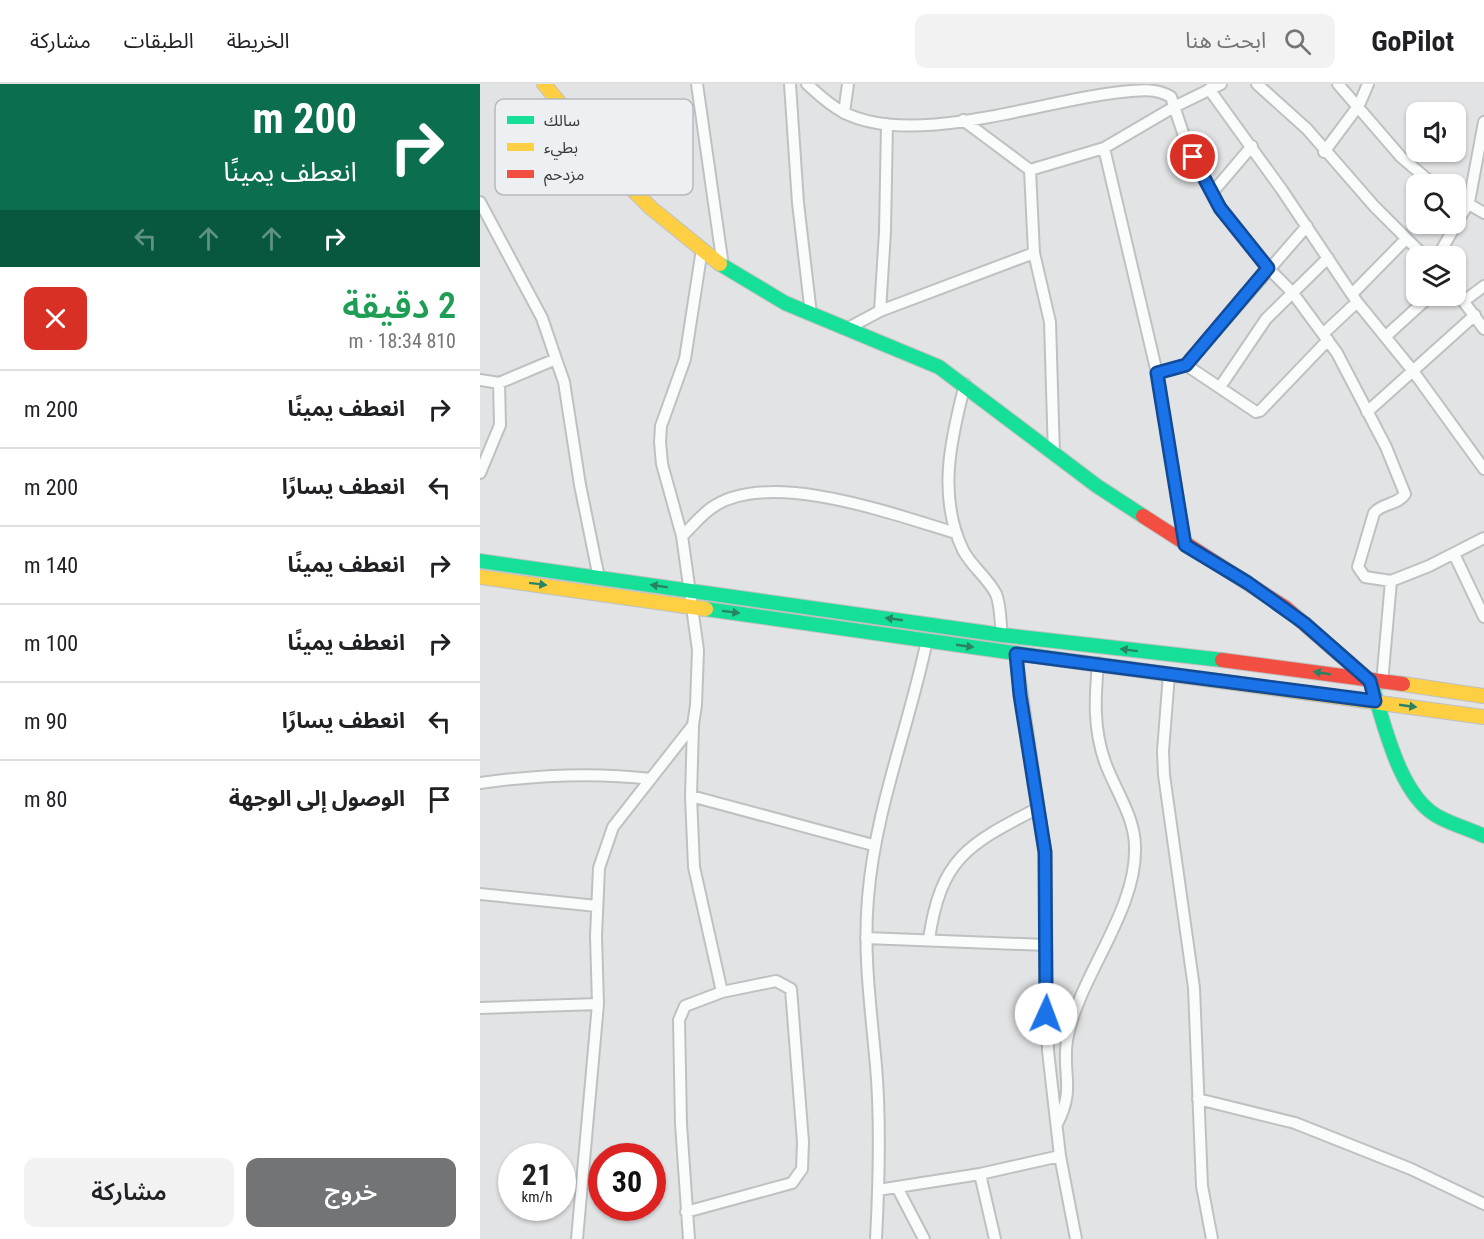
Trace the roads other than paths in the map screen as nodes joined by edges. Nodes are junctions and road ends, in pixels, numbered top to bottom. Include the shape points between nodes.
1 (544, 84) edge
2 (697, 84) edge
3 (790, 84) edge
4 (807, 84) edge
5 (848, 84) edge
6 (1221, 84) edge
7 (1257, 84) edge
8 (1338, 84) edge
9 (1368, 84) edge
10 (1134, 87) edge
11 (1209, 89) junction
12 (556, 99) edge
13 (1359, 105) junction
14 (1174, 107) junction
15 (844, 113) junction
16 (963, 120) junction
17 (1484, 122) edge
18 (887, 123) junction
19 (1252, 146) junction
20 (1104, 148) junction
21 (1324, 152) junction
22 (1030, 170) junction
23 (1421, 174) edge
24 (1212, 193) junction
25 (638, 195) edge
26 (1466, 201) edge
27 (480, 202) edge
28 (1469, 202) junction
29 (1484, 213) edge
30 (1307, 226) junction
31 (1405, 240) junction
32 (1412, 246) edge
33 (1444, 246) edge
34 (702, 249) junction
35 (1034, 253) junction
36 (1328, 258) junction
37 (723, 266) junction
38 (1268, 268) junction
39 (1484, 286) edge
40 (1292, 292) junction
41 (1355, 298) junction
42 (1466, 300) edge
43 (1466, 304) edge
44 (1420, 306) edge
45 (880, 311) junction
46 (810, 314) junction
47 (1474, 315) junction
48 (850, 327) junction
49 (1484, 329) edge
50 (1326, 336) junction
51 (1386, 336) junction
52 (556, 358) junction
53 (1186, 365) junction
54 (1413, 371) junction
55 (1157, 373) junction
56 (480, 380) edge
57 (499, 383) junction
58 (965, 384) junction
59 (1220, 387) junction
60 (1367, 412) junction
61 (1054, 455) junction
62 (1484, 469) edge
63 (480, 473) edge
64 (956, 533) junction
65 (682, 537) junction
66 (1484, 538) edge
67 (1185, 545) junction
68 (1454, 554) junction
69 (480, 561) edge
70 (480, 577) edge
71 (599, 578) junction
72 (1390, 581) junction
73 (691, 591) junction
74 (691, 607) junction
75 (1484, 617) edge
76 (1002, 635) junction
77 (927, 640) junction
78 (1106, 647) junction
79 (1016, 654) junction
80 (1101, 663) junction
81 (1169, 674) junction
82 (1376, 682) junction
83 (1484, 696) edge
84 (1375, 701) junction
85 (1484, 717) edge
86 (693, 725) junction
87 (651, 779) junction
88 (480, 783) edge
89 (691, 796) junction
90 (1038, 808) junction
91 (1484, 836) edge
92 (873, 845) junction
93 (480, 894) edge
94 (597, 906) junction
95 (866, 938) junction
96 (929, 939) junction
97 (1046, 945) junction
98 (722, 992) junction
99 (598, 1004) junction
100 (480, 1008) edge
101 (1198, 1099) junction
102 (1056, 1124) junction
103 (1060, 1156) junction
104 (980, 1174) junction
105 (898, 1189) junction
106 (878, 1190) junction
107 (1484, 1204) edge
108 (686, 1212) junction
109 (577, 1239) edge
110 (688, 1239) edge
111 (876, 1239) edge
112 (924, 1239) edge
113 (995, 1239) edge
114 (1076, 1239) edge
115 (1212, 1239) edge

1 - 12 street
2 - 37 street
3 - 46 street
4 - 15 street
5 - 15 street
6 - 11 street
7 - 21 street via 1288,109
8 - 13 street
9 - 13 street
10 - 14 street via 1164,92 1171,97
10 - 16 street
11 - 14 street
11 - 19 street
13 - 21 street
13 - 23 street via 1401,157
14 - 20 street
14 - 24 street via 1187,145
15 - 18 street
16 - 18 street
16 - 22 street
17 - 28 street
18 - 45 street
19 - 24 street
19 - 30 street
20 - 22 street
20 - 55 street
21 - 31 street
22 - 35 street
24 - 38 street
25 - 34 street
26 - 28 street
27 - 52 street via 542,318
28 - 29 street
28 - 33 street
30 - 36 street
30 - 38 street
31 - 32 street
31 - 41 street
34 - 37 street
34 - 65 street via 685,359 661,426 662,464
35 - 45 street
35 - 61 street via 1050,322
36 - 40 street
36 - 41 street
37 - 46 street
38 - 40 street
38 - 53 street
39 - 42 street
40 - 50 street
40 - 59 street via 1266,319
41 - 50 street
41 - 51 street
43 - 47 street
44 - 51 street
45 - 48 street
46 - 48 street
47 - 49 street
47 - 54 street
48 - 58 street via 929,362
50 - 59 street via 1260,411 1250,411
50 - 60 street
51 - 54 street
52 - 57 street
52 - 71 street via 564,382
53 - 55 street
53 - 59 street
54 - 60 street
54 - 62 street
55 - 67 street
56 - 57 street
57 - 63 street via 500,425
58 - 61 street
58 - 64 street via 948,456
60 - 72 street via 1405,494 1374,513 1358,567 1365,577
61 - 67 street
64 - 65 street via 837,499 765,492 743,495 715,506
64 - 76 street via 970,562 995,592
65 - 73 street
66 - 68 street
67 - 82 street via 1286,608
68 - 72 street
68 - 75 street
69 - 71 street
70 -> 74 street
73 -> 71 street
72 - 82 street
73 - 74 street
76 -> 73 street
74 -> 77 street
74 - 86 street via 698,650
76 - 78 street
77 -> 79 street
77 - 92 street via 915,698
78 - 80 street
82 -> 78 street
79 - 80 street
79 - 90 street
80 - 81 street
80 - 102 street via 1094,712 1096,731 1105,763 1131,822 1134,867 1124,901 1068,1035 1068,1096
81 - 84 street
81 - 101 street via 1164,775 1194,988
82 - 83 street
82 - 84 street
84 -> 85 street
84 - 91 street via 1409,786 1435,815
86 - 87 street
86 - 89 street
87 - 88 street via 599,774
87 - 94 street via 613,827 599,868
89 - 92 street
89 - 98 street via 698,891
90 - 96 street via 989,833 965,853 938,891
90 - 97 street via 1046,861
92 - 95 street
93 - 94 street
94 - 99 street
95 - 96 street
95 - 106 street via 878,1110
96 - 97 street
97 - 102 street via 1046,1014
98 - 108 street via 685,1006 679,1020
98 - 108 street via 776,981 790,989 802,1169 792,1183
99 - 100 street
99 - 109 street
101 - 107 street via 1295,1123 1411,1169
101 - 115 street via 1202,1186
102 - 103 street
103 - 104 street
103 - 114 street
104 - 105 street
104 - 113 street
105 - 106 street
105 - 112 street
106 - 111 street
108 - 110 street

